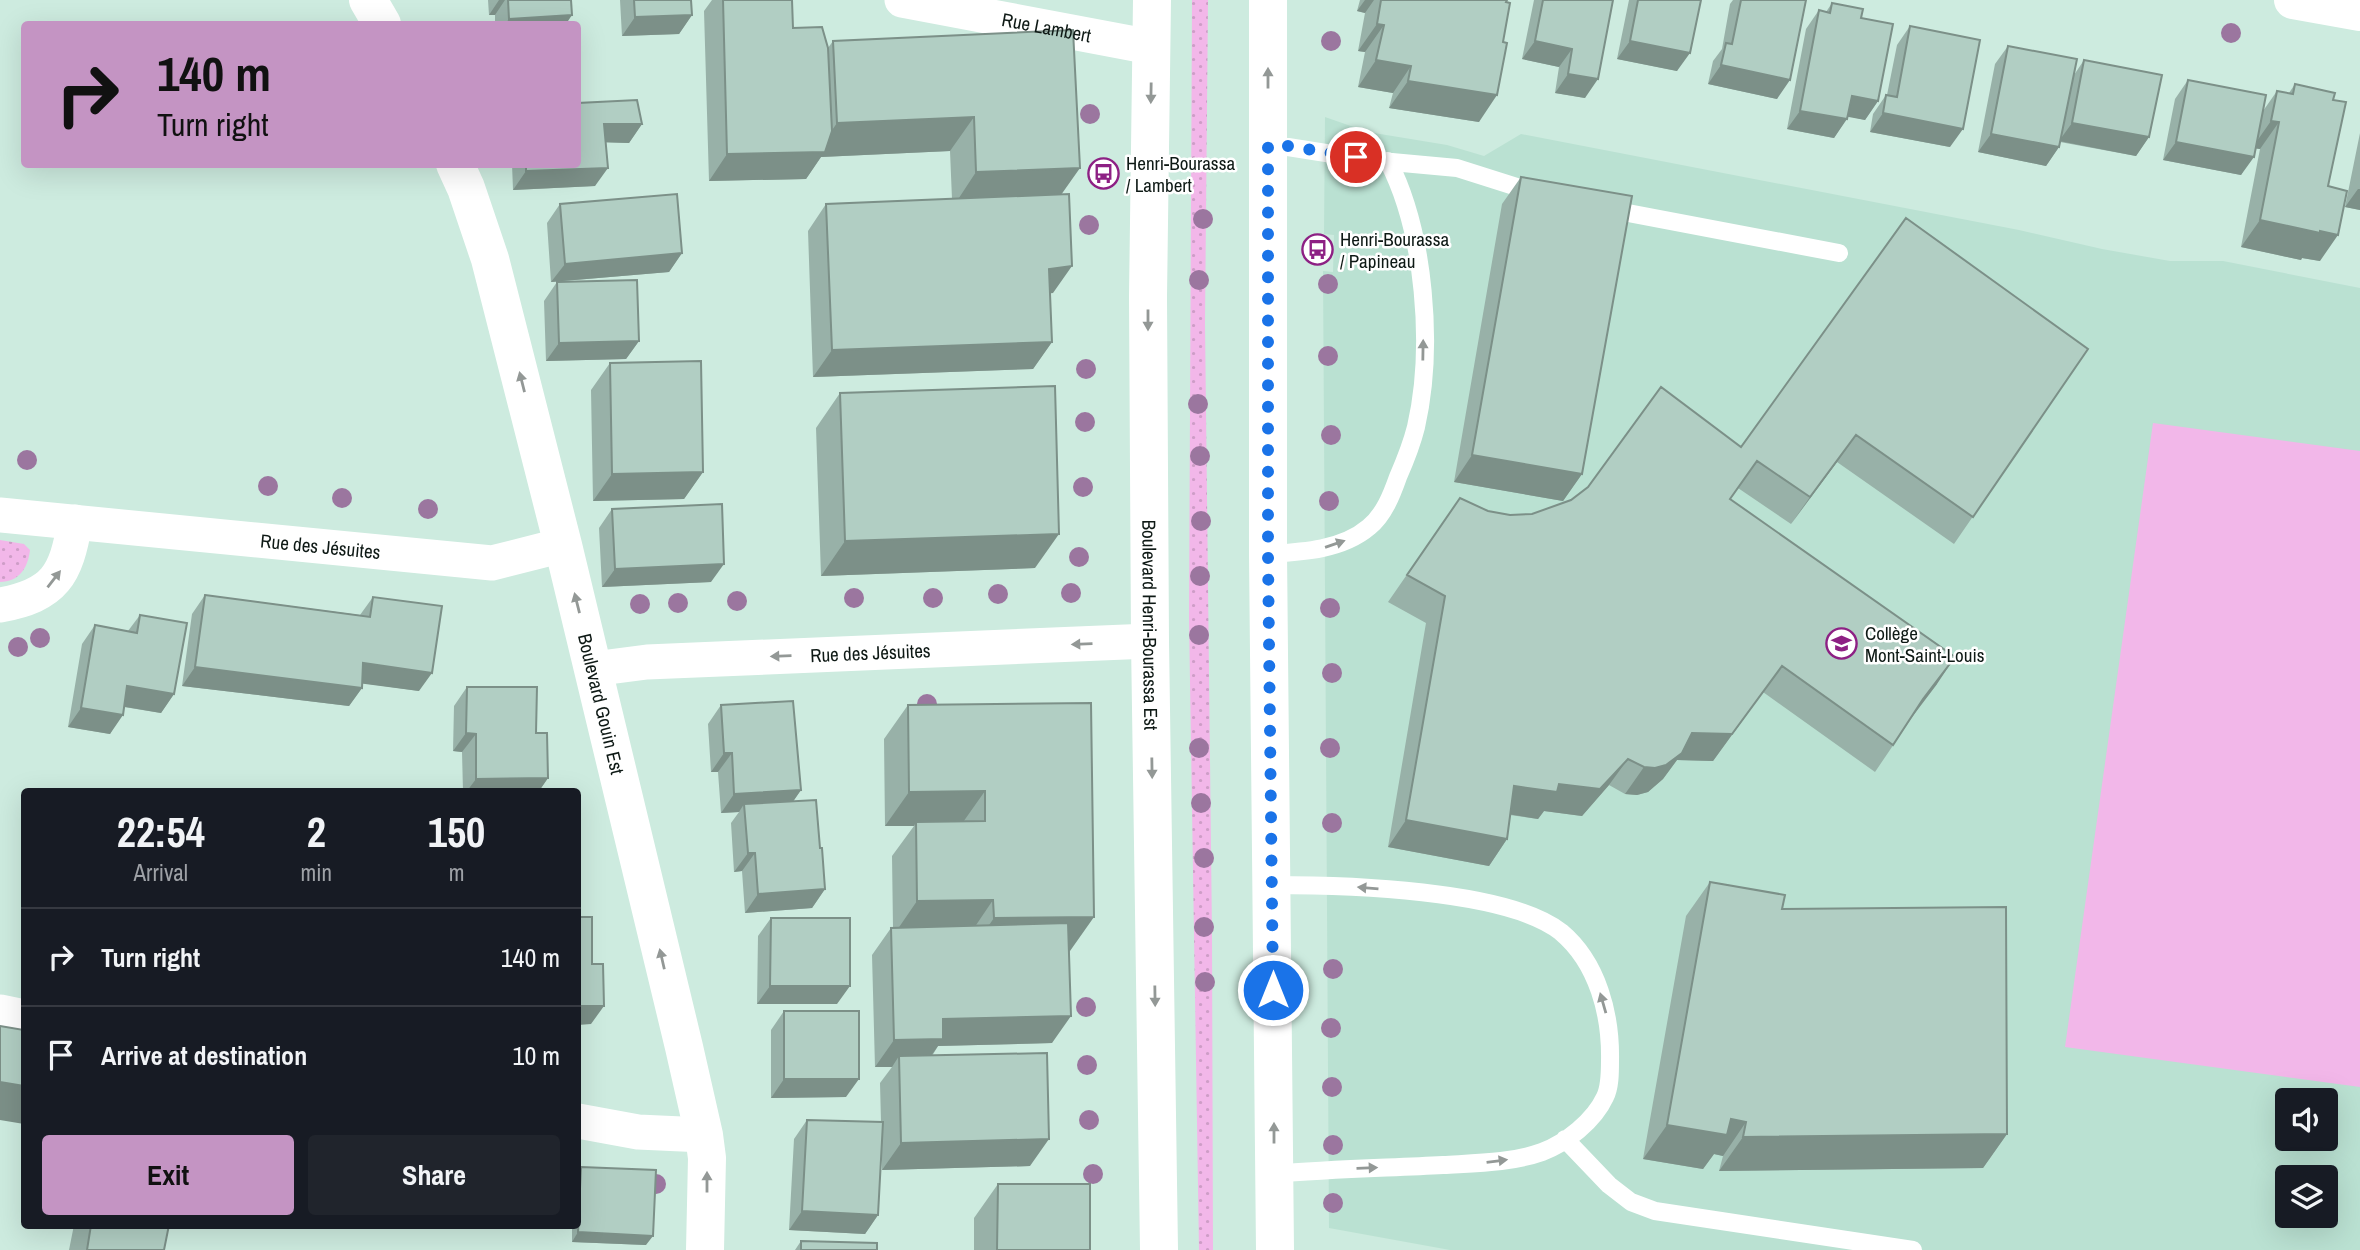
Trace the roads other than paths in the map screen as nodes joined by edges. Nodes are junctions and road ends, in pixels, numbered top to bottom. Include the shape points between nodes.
1 (368, 0) edge
2 (902, 0) edge
3 (1152, 0) edge
4 (1268, 0) edge
5 (2293, 0) edge
6 (2360, 12) edge
7 (380, 21) edge
8 (1151, 47) junction
9 (1268, 146) junction
10 (1388, 161) junction
11 (457, 168) edge
12 (1549, 198) edge
13 (1594, 207) edge
14 (1839, 253) dead end
15 (0, 515) edge
16 (75, 522) junction
17 (563, 545) junction
18 (1268, 555) junction
19 (0, 606) edge
20 (1150, 641) junction
21 (593, 669) junction
22 (1272, 885) junction
23 (0, 1012) edge
24 (21, 1016) edge
25 (581, 1122) edge
26 (704, 1135) junction
27 (1565, 1139) junction
28 (1274, 1174) junction
29 (705, 1250) edge
30 (1159, 1250) edge
31 (1275, 1250) edge
32 (1913, 1250) edge

1 - 7 main road
2 - 8 street, Rue Lambert
3 - 8 main road, Boulevard Henri-Bourassa Est
9 -> 4 main road
5 - 6 main road
8 -> 20 main road, Boulevard Henri-Bourassa Est
9 - 10 lane
9 - 18 main road
10 - 12 lane via 1457,168
18 -> 10 lane via 1318,550 1371,526 1388,501 1416,428 1424,354 1422,283 1408,208
17 -> 11 main road, Boulevard Gouin Est via 490,259
13 - 14 lane
15 - 16 street, Rue des Jésuites
16 - 17 street, Rue des Jésuites via 492,563
19 -> 16 street via 47,589 67,561
21 -> 17 main road, Boulevard Gouin Est
18 - 22 main road
20 -> 21 street, Rue des Jésuites via 660,661
20 -> 30 main road, Boulevard Henri-Bourassa Est
26 -> 21 main road, Boulevard Gouin Est
27 -> 22 lane via 1595,1114 1605,1096 1611,1041 1594,975 1560,931 1513,909 1478,901 1357,887
28 -> 22 main road
23 - 24 street
25 - 26 street via 638,1132
29 -> 26 main road, Boulevard Gouin Est
28 -> 27 lane via 1492,1162 1542,1152
27 - 32 lane via 1609,1185 1631,1202 1655,1211
28 - 31 main road

